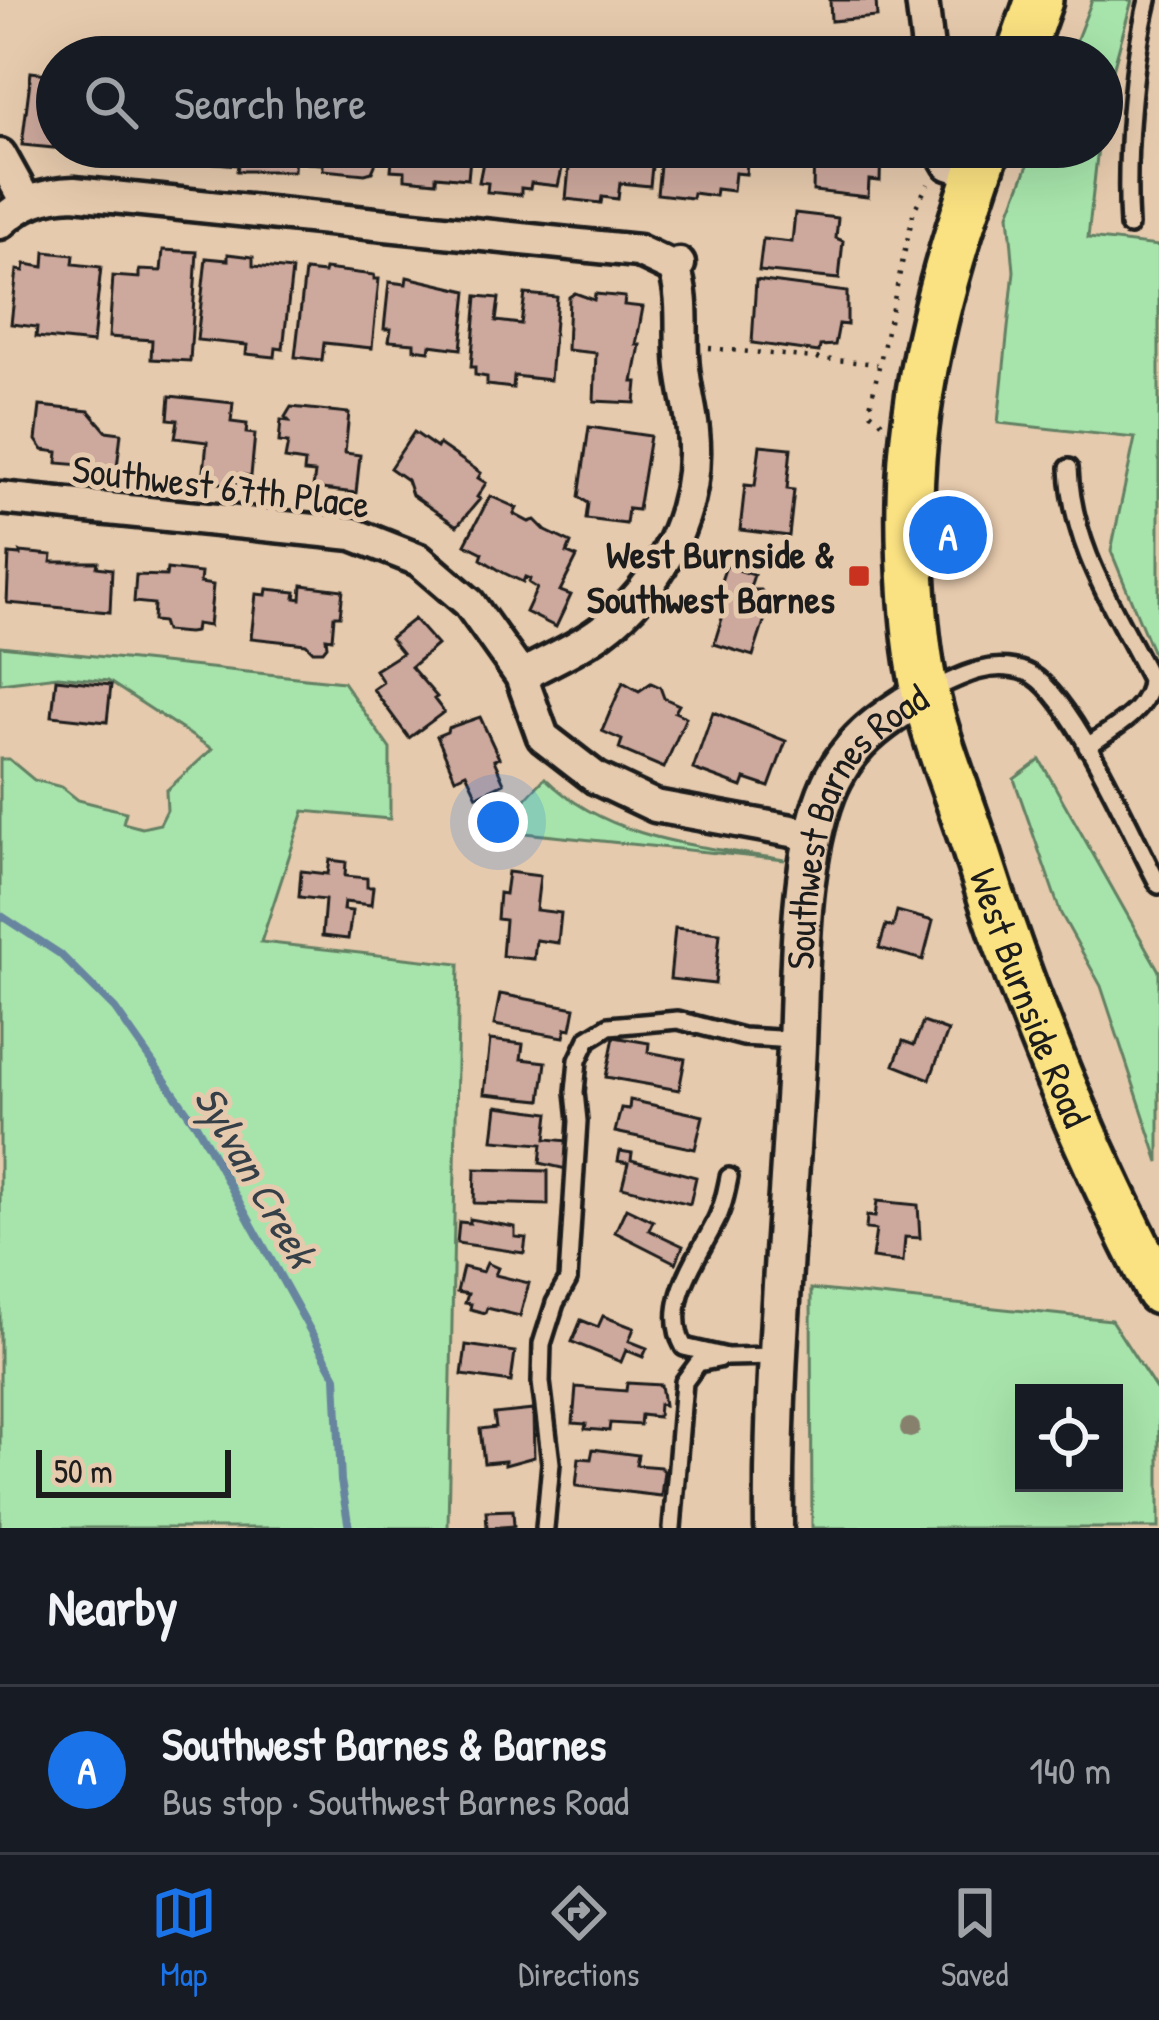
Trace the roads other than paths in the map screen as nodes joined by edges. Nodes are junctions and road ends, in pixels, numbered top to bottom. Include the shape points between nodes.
1 (922, 0) edge
2 (1039, 0) edge
3 (1148, 0) edge
4 (926, 36) edge
5 (1026, 36) edge
6 (0, 155) edge
7 (961, 168) edge
8 (26, 202) junction
9 (0, 223) edge
10 (1129, 226) dead end
11 (1069, 468) dead end
12 (0, 498) edge
13 (521, 676) junction
14 (925, 693) junction
15 (1087, 747) junction
16 (814, 835) junction
17 (1159, 885) edge
18 (798, 1040) junction
19 (729, 1177) dead end
20 (1159, 1292) edge
21 (781, 1356) junction
22 (727, 1357) junction
23 (545, 1528) edge
24 (671, 1528) edge
25 (774, 1528) edge

1 - 4 street
2 - 5 main road
3 - 10 lane via 1129,140
6 - 8 street
7 - 14 main road, Southwest Barnes Road via 910,500
8 - 9 street
8 - 13 street via 98,195 638,251 676,266 694,434 682,522 661,570 601,632
11 - 15 lane via 1070,507 1090,562 1150,679 1143,704
12 - 13 street, Southwest 67th Place via 353,534 419,560 469,603
13 - 16 street, Southwest 67th Place via 543,737 596,778 656,806
14 - 15 lane via 972,670 1028,673 1065,706
14 - 16 street, Southwest Barnes Road via 859,739 834,775
14 - 20 main road, West Burnside Road via 1001,934
15 - 17 lane
16 - 18 street, Southwest Barnes Road
18 - 21 street, Southwest Barnes Road
18 - 23 lane via 743,1037 678,1020 609,1026 588,1039 575,1091 568,1280 542,1344 551,1463
19 - 22 lane via 715,1225 688,1269 677,1335 684,1347
21 - 22 lane
21 - 25 street, Southwest Barnes Road
22 - 24 lane via 698,1364 685,1382

